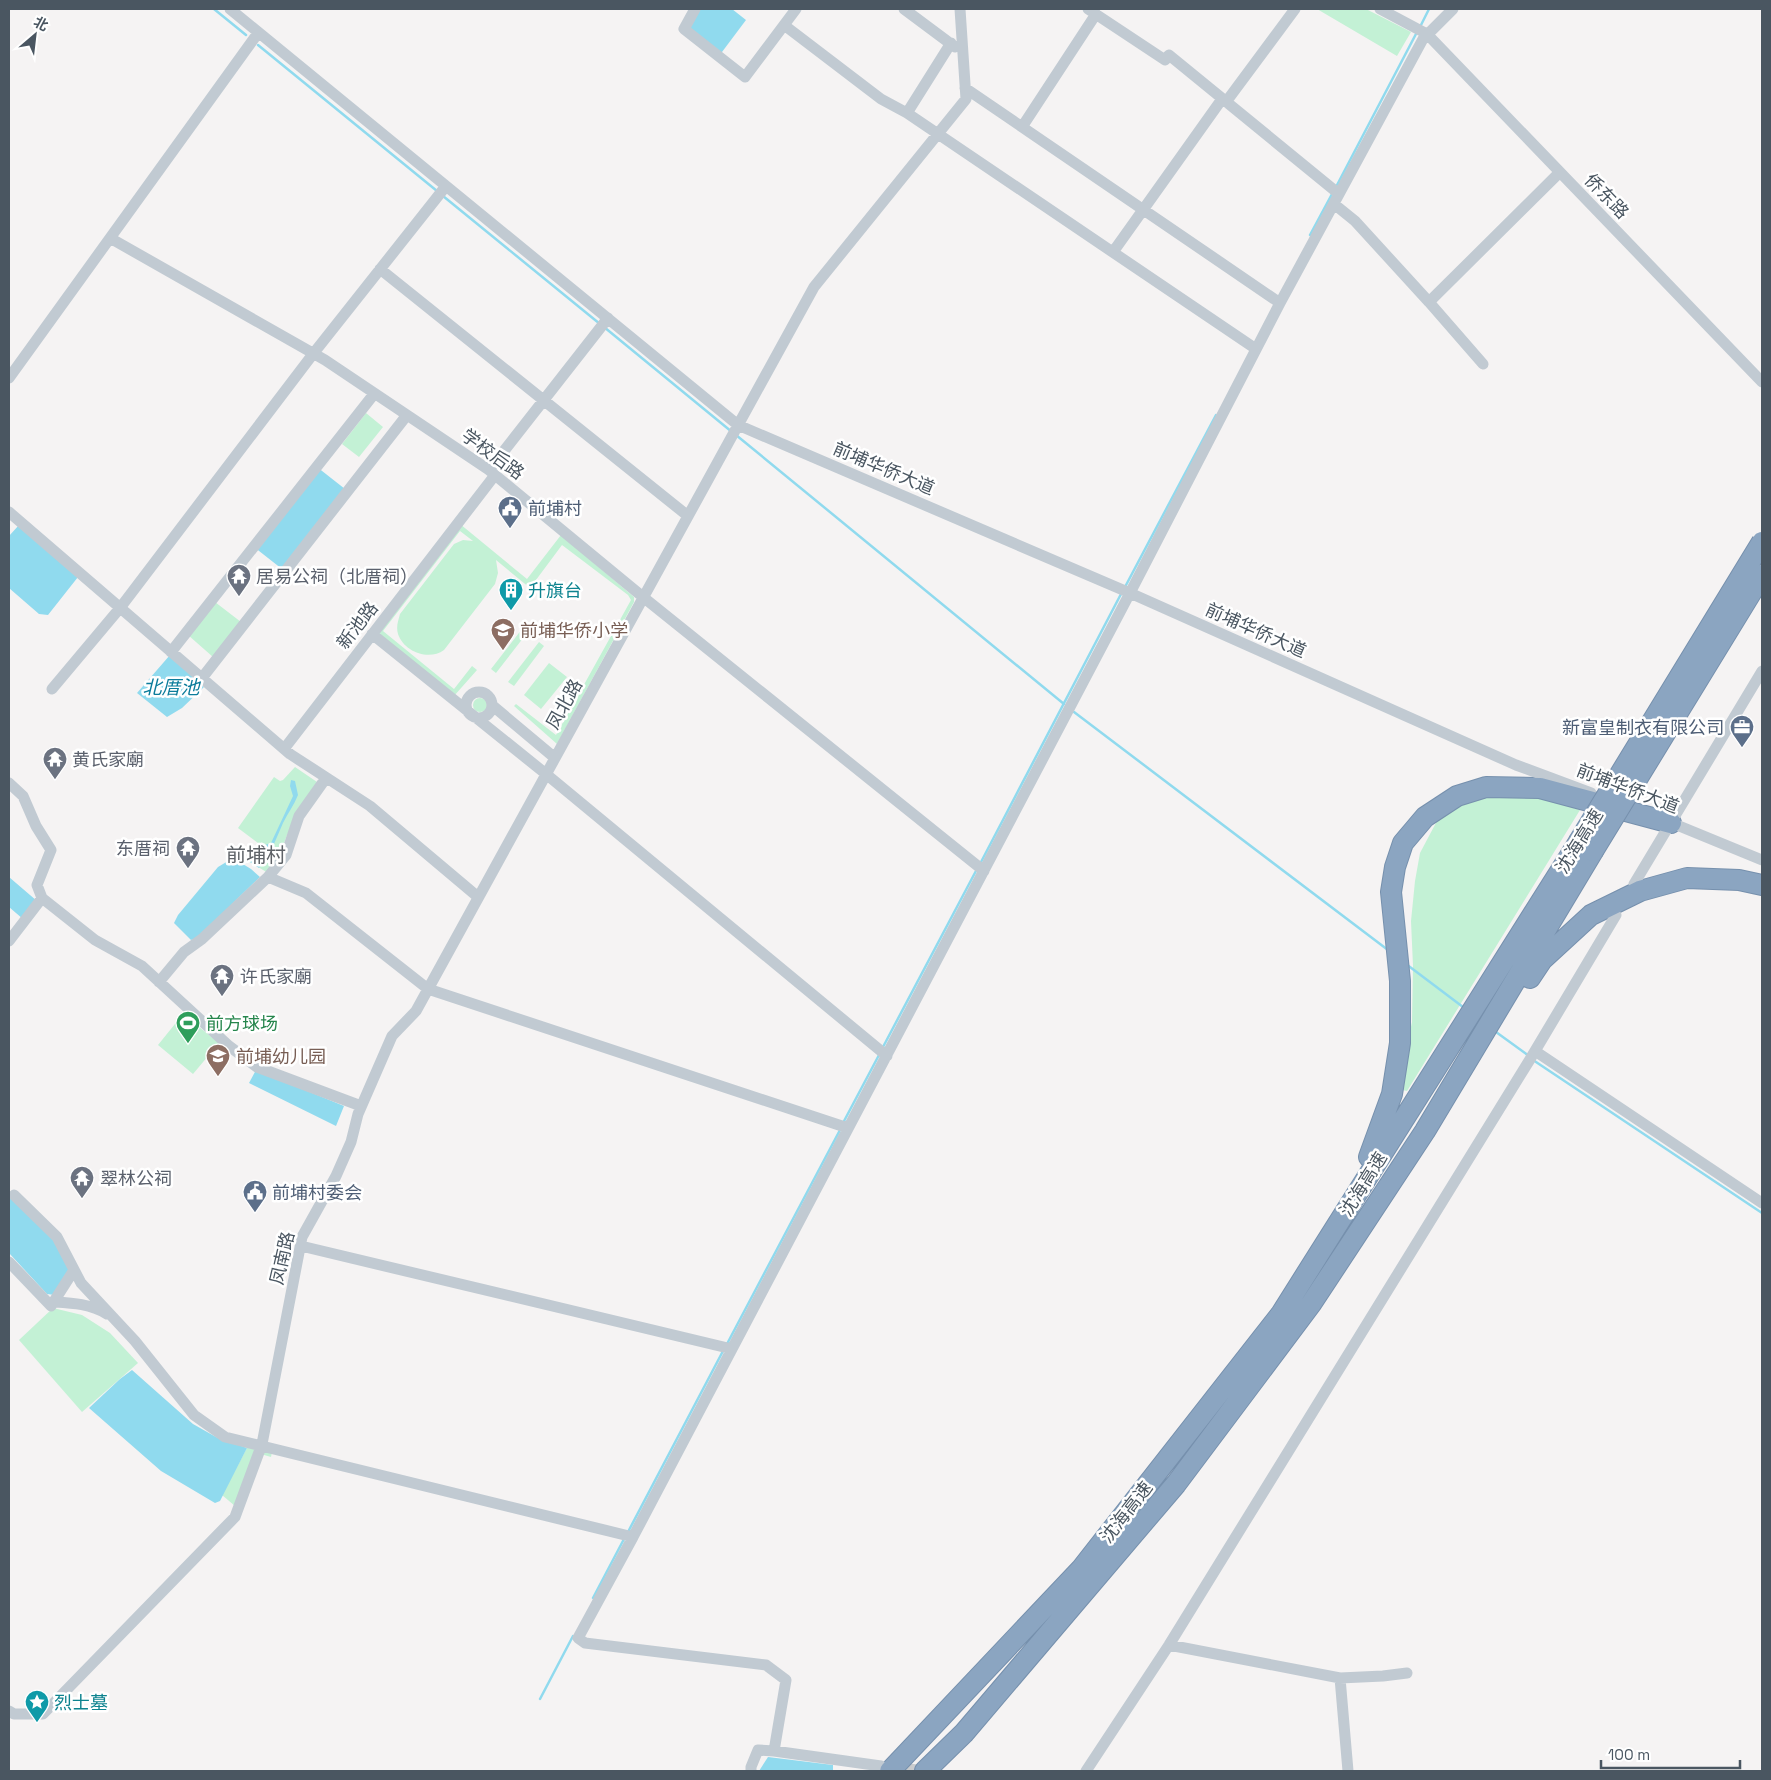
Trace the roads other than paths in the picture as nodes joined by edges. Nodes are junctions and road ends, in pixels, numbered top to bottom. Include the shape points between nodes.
1 (230, 9) edge
2 (695, 9) edge
3 (796, 9) edge
4 (904, 9) edge
5 (960, 9) edge
6 (1295, 9) edge
7 (1380, 9) edge
8 (1453, 9) edge
9 (1092, 11) edge
10 (784, 25) junction
11 (1422, 31) junction
12 (258, 33) junction
13 (951, 43) junction
14 (963, 52) junction
15 (965, 88) junction
16 (1224, 100) junction
17 (907, 113) junction
18 (1022, 127) junction
19 (938, 133) junction
20 (1560, 172) junction
21 (442, 191) junction
22 (1335, 195) junction
23 (1142, 209) junction
24 (110, 238) junction
25 (1113, 252) junction
26 (380, 269) junction
27 (1278, 301) junction
28 (1429, 302) junction
29 (604, 323) junction
30 (1253, 347) junction
31 (313, 354) junction
32 (1483, 364) dead end
33 (9, 378) edge
34 (1762, 382) edge
35 (374, 394) junction
36 (544, 400) junction
37 (407, 415) junction
38 (735, 430) junction
39 (492, 472) junction
40 (9, 512) edge
41 (688, 516) junction
42 (1762, 542) edge
43 (1762, 575) edge
44 (1126, 591) junction
45 (643, 597) junction
46 (120, 608) junction
47 (372, 634) junction
48 (171, 652) junction
49 (1762, 671) edge
50 (202, 678) junction
51 (52, 689) dead end
52 (492, 706) junction
53 (471, 716) junction
54 (284, 749) junction
55 (554, 758) junction
56 (546, 774) junction
57 (326, 778) junction
58 (9, 783) edge
59 (1671, 823) junction
60 (1585, 847) junction
61 (1762, 860) edge
62 (980, 868) junction
63 (268, 877) junction
64 (1634, 884) dead end
65 (1762, 885) edge
66 (478, 897) junction
67 (42, 898) junction
68 (1616, 915) dead end
69 (9, 941) edge
70 (159, 982) junction
71 (428, 989) junction
72 (883, 1053) junction
73 (1532, 1055) junction
74 (1459, 1074) junction
75 (361, 1106) junction
76 (844, 1127) junction
77 (14, 1196) dead end
78 (1762, 1202) edge
79 (1349, 1207) junction
80 (301, 1246) junction
81 (9, 1262) edge
82 (74, 1270) junction
83 (56, 1302) dead end
84 (116, 1320) junction
85 (728, 1348) junction
86 (262, 1444) junction
87 (628, 1536) junction
88 (1169, 1645) junction
89 (1406, 1673) dead end
90 (1340, 1678) junction
91 (9, 1711) edge
92 (774, 1751) junction
93 (885, 1769) edge
94 (751, 1771) edge
95 (925, 1771) edge
96 (1086, 1771) edge
97 (1348, 1771) edge

1 - 12 street, 前埔华侨大道
2 - 10 street via 684,29 745,78
3 - 10 street
4 - 13 street
5 - 14 street
6 - 16 street
7 - 11 street, 侨东路
8 - 11 street
9 - 16 street via 1165,60 1169,55
9 - 18 street
10 - 17 street via 881,99
11 - 20 street, 侨东路
11 - 22 street via 1423,39
12 - 21 street, 前埔华侨大道
12 - 24 street
13 - 14 street
13 - 17 street
14 - 15 street
15 - 18 street
15 - 19 street, 凤北路 via 966,99
16 - 22 street
16 - 23 street
17 - 19 street
18 - 23 street
19 - 25 street
19 - 38 street, 凤北路 via 814,287
20 - 28 street
20 - 34 street, 侨东路
21 - 26 street
21 - 29 street, 前埔华侨大道
22 - 27 street
22 - 28 street
23 - 25 street
23 - 27 street
24 - 31 street, 学校后路
24 - 33 street
25 - 30 street
26 - 31 street
26 - 36 street
27 - 30 street
28 - 32 street
29 - 36 street, 新池路
29 - 38 street, 前埔华侨大道
30 - 44 street
31 - 35 street, 学校后路
31 - 46 street
35 - 37 street, 学校后路
35 - 48 street
36 - 39 street, 新池路
36 - 41 street
37 - 39 street, 学校后路
37 - 50 street
38 - 41 street, 凤北路
38 - 44 street, 前埔华侨大道
39 - 45 street, 学校后路
39 - 47 street, 新池路
40 - 46 street
41 - 45 street, 凤北路
42 - 60 highway, 沈海高速, bridge
43 - 60 highway, 沈海高速, bridge
44 - 59 street, 前埔华侨大道 via 1516,765
44 - 62 street
45 - 55 street, 凤北路
45 - 62 street, 学校后路
46 - 48 street
46 - 51 street
47 - 53 street
47 - 54 street, 新池路
48 - 50 street
49 - 59 street
50 - 54 street
52 - 53 street via 491,712 484,717
52 - 53 street via 492,700 486,693 474,693 466,703
52 - 55 street
53 - 56 street
54 - 57 street
55 - 56 street, 凤北路
56 - 66 street, 凤北路
56 - 72 street
57 - 63 street via 299,816 286,855
57 - 66 street via 370,806
58 - 67 street via 23,796 51,850 37,885
59 - 61 street, 前埔华侨大道
59 - 64 street
59 - 79 highway via 1540,788 1486,787 1458,796 1425,817 1403,843 1391,892 1400,981 1400,1042 1392,1094
60 - 74 highway, 沈海高速
60 - 79 highway, 沈海高速
62 - 72 street
63 - 70 street via 184,952
63 - 71 street via 306,893
65 - 74 highway via 1739,880 1687,878 1640,891 1592,915 1542,960
66 - 71 street, 凤北路
67 - 69 street
67 - 70 street via 95,940 142,966
68 - 73 street
70 - 75 street via 257,1068
71 - 75 street, 凤南路 via 416,1011 392,1036
71 - 76 street
72 - 76 street
73 - 78 street
73 - 88 street
74 - 95 highway, 沈海高速 via 1311,1304 1176,1484 964,1732
75 - 80 street, 凤南路 via 351,1142 302,1237
76 - 85 street
77 - 82 street via 57,1237
79 - 93 highway, 沈海高速 via 1281,1314 1082,1568
80 - 85 street
80 - 86 street, 凤南路
81 - 82 street via 51,1306
82 - 84 street via 81,1283
83 - 84 street via 80,1304 100,1310
84 - 86 street via 194,1415 225,1436
85 - 87 street
86 - 87 street
86 - 91 street, 凤南路 via 235,1517 43,1714 14,1714
87 - 92 street via 578,1638 585,1643 766,1665 786,1680
88 - 90 street
88 - 96 street
89 - 90 street
90 - 97 street
92 - 93 street
92 - 94 street via 758,1750

